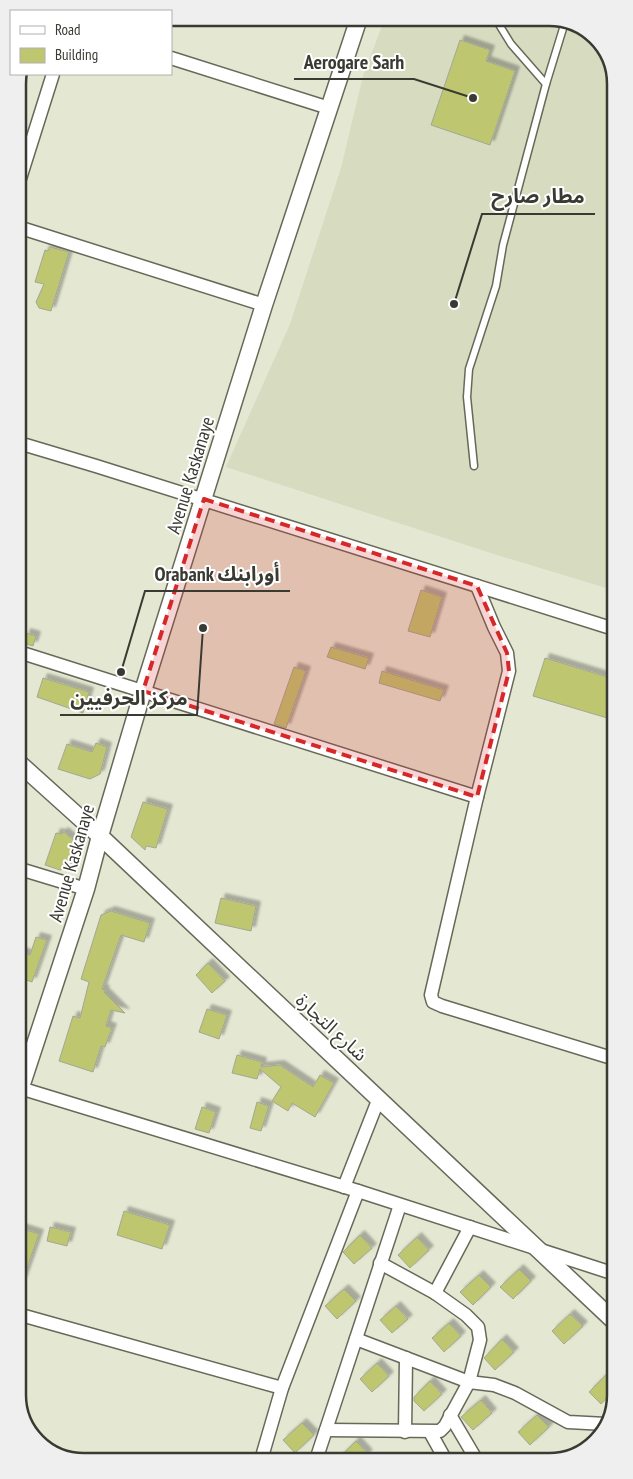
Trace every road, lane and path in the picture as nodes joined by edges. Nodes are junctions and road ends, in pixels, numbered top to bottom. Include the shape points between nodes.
1 (356, 26) edge
2 (499, 26) edge
3 (564, 28) edge
4 (172, 58) edge
5 (53, 75) edge
6 (546, 84) junction
7 (329, 108) junction
8 (26, 160) edge
9 (26, 230) edge
10 (264, 304) junction
11 (26, 445) edge
12 (474, 466) dead end
13 (204, 500) junction
14 (478, 586) junction
15 (607, 626) edge
16 (26, 654) edge
17 (143, 691) junction
18 (26, 769) edge
19 (477, 797) junction
20 (100, 836) junction
21 (26, 871) edge
22 (86, 889) junction
23 (607, 1057) edge
24 (26, 1071) edge
25 (26, 1091) edge
26 (379, 1098) junction
27 (344, 1187) junction
28 (358, 1191) junction
29 (400, 1205) junction
30 (470, 1228) junction
31 (540, 1250) junction
32 (380, 1263) junction
33 (607, 1271) edge
34 (436, 1293) junction
35 (607, 1314) edge
36 (26, 1316) edge
37 (356, 1339) junction
38 (406, 1358) junction
39 (469, 1382) junction
40 (282, 1388) junction
41 (450, 1415) junction
42 (599, 1424) edge
43 (326, 1430) junction
44 (405, 1432) junction
45 (430, 1432) junction
46 (263, 1453) edge
47 (318, 1453) edge
48 (442, 1453) edge
49 (472, 1453) edge

1 - 7 street, Avenue Kaskanaye
2 - 6 lane
3 - 6 lane
4 - 7 street
5 - 8 street
6 - 12 lane via 503,245 496,286 469,369 467,398
7 - 10 street, Avenue Kaskanaye
9 - 10 street
10 - 13 street, Avenue Kaskanaye
11 - 13 street
13 - 14 street
13 - 17 street, Avenue Kaskanaye
14 - 15 street
14 - 19 street via 507,653 509,671
16 - 17 street
17 - 19 street
17 - 20 street, Avenue Kaskanaye
18 - 20 street, شارع التجارة
19 - 23 street via 431,995 433,1002
20 - 22 street, Avenue Kaskanaye
20 - 26 street, شارع التجارة
21 - 22 street
22 - 24 street, Avenue Kaskanaye
25 - 27 street
26 - 27 street
26 - 31 street, شارع التجارة
27 - 28 street
28 - 29 street
28 - 40 street
29 - 30 street
29 - 32 street
30 - 31 street
30 - 34 street
31 - 33 street
31 - 35 street, شارع التجارة
32 - 34 street
32 - 37 street
34 - 39 street via 478,1327 480,1340
36 - 40 street
37 - 38 street
37 - 43 street
38 - 39 street
38 - 44 street
39 - 41 street
39 - 42 street via 515,1393 568,1422
40 - 46 street
41 - 45 street via 440,1431
41 - 49 street
43 - 44 street
43 - 47 street
44 - 45 street
45 - 48 street

